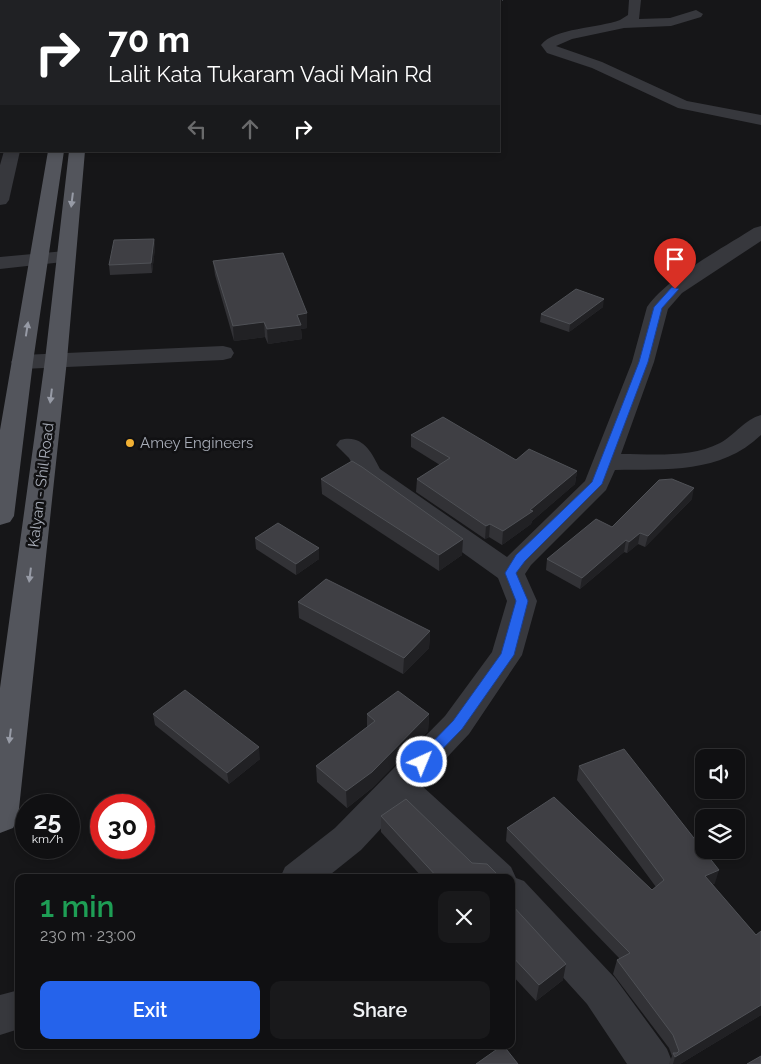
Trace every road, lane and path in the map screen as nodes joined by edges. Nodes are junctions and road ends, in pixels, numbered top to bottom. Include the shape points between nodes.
1 (635, 0) edge
2 (696, 14) dead end
3 (625, 24) junction
4 (761, 120) edge
5 (12, 152) edge
6 (56, 152) edge
7 (77, 152) edge
8 (1, 193) edge
9 (761, 232) edge
10 (65, 257) junction
11 (39, 258) junction
12 (0, 262) edge
13 (222, 353) dead end
14 (56, 360) junction
15 (22, 362) junction
16 (761, 422) edge
17 (349, 445) dead end
18 (605, 462) junction
19 (0, 516) edge
20 (510, 573) junction
21 (399, 786) junction
22 (0, 818) edge
23 (303, 874) edge
24 (494, 874) edge
25 (515, 896) edge
26 (15, 1010) edge
27 (0, 1015) edge
28 (652, 1064) edge

1 - 3 street via 634,17
2 - 3 street via 672,22
3 - 4 street via 567,37 548,45 552,50 597,65 683,105
5 - 8 street
6 - 11 main road
7 -> 10 main road, Kalyan - Shil Road
9 - 18 street via 675,289 658,307 643,362
10 - 11 street
10 - 14 main road, Kalyan - Shil Road
11 - 12 street
15 -> 11 main road
13 - 14 street
14 - 15 street
14 -> 22 main road, Kalyan - Shil Road
15 - 19 main road
16 - 18 street via 728,448 711,455 689,459
17 - 20 street via 360,454 369,473
18 - 20 street via 597,484 520,558
20 - 21 street via 522,601 507,655 457,725
21 - 23 street via 348,839
21 - 24 street
25 - 28 street via 601,991
26 - 27 street

